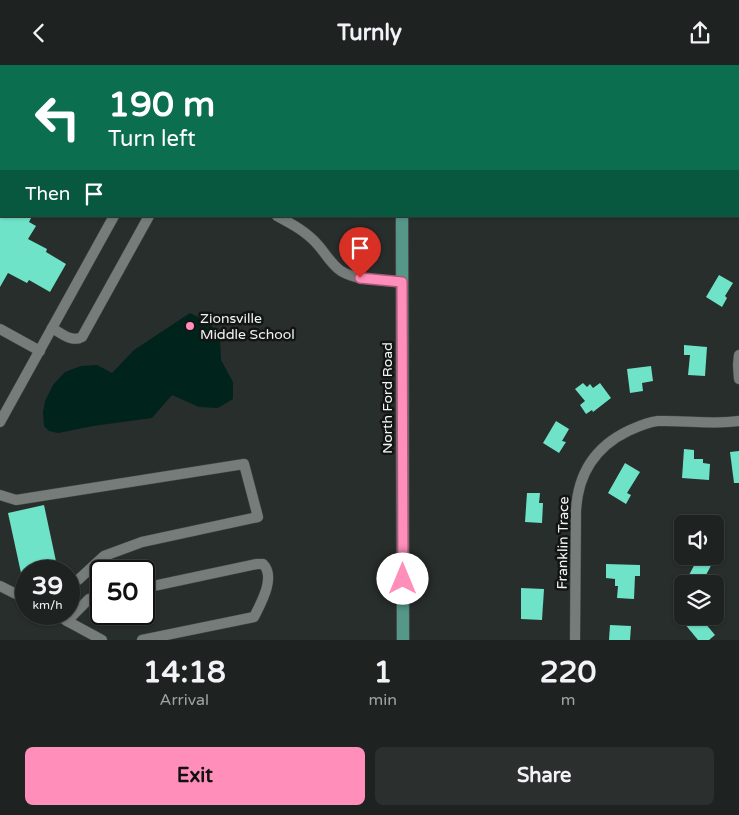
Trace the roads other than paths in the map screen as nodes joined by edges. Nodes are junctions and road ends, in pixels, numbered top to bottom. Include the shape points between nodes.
1 (113, 217) edge
2 (148, 217) edge
3 (279, 217) edge
4 (402, 217) edge
5 (402, 282) junction
6 (52, 328) junction
7 (0, 329) edge
8 (40, 351) junction
9 (739, 355) edge
10 (739, 379) edge
11 (739, 421) edge
12 (0, 422) edge
13 (0, 496) edge
14 (80, 578) edge
15 (0, 585) edge
16 (155, 586) edge
17 (15, 593) edge
18 (90, 599) edge
19 (80, 608) edge
20 (74, 625) edge
21 (102, 640) edge
22 (142, 640) edge
23 (403, 640) edge
24 (576, 640) edge

1 - 6 street
2 - 6 street via 82,337 74,340
3 - 5 street via 304,231 342,271 360,278
4 - 5 main road, North Ford Road
5 - 23 main road, North Ford Road
6 - 8 street
7 - 8 street
8 - 12 street
9 - 10 street
11 - 24 street, Franklin Trace via 656,421 621,434 594,457 576,495
13 - 14 street via 16,500 244,464 258,517 142,542 104,556
15 - 17 street
16 - 22 street via 257,564 267,568 268,575 263,599 254,617
18 - 19 street
20 - 21 street

